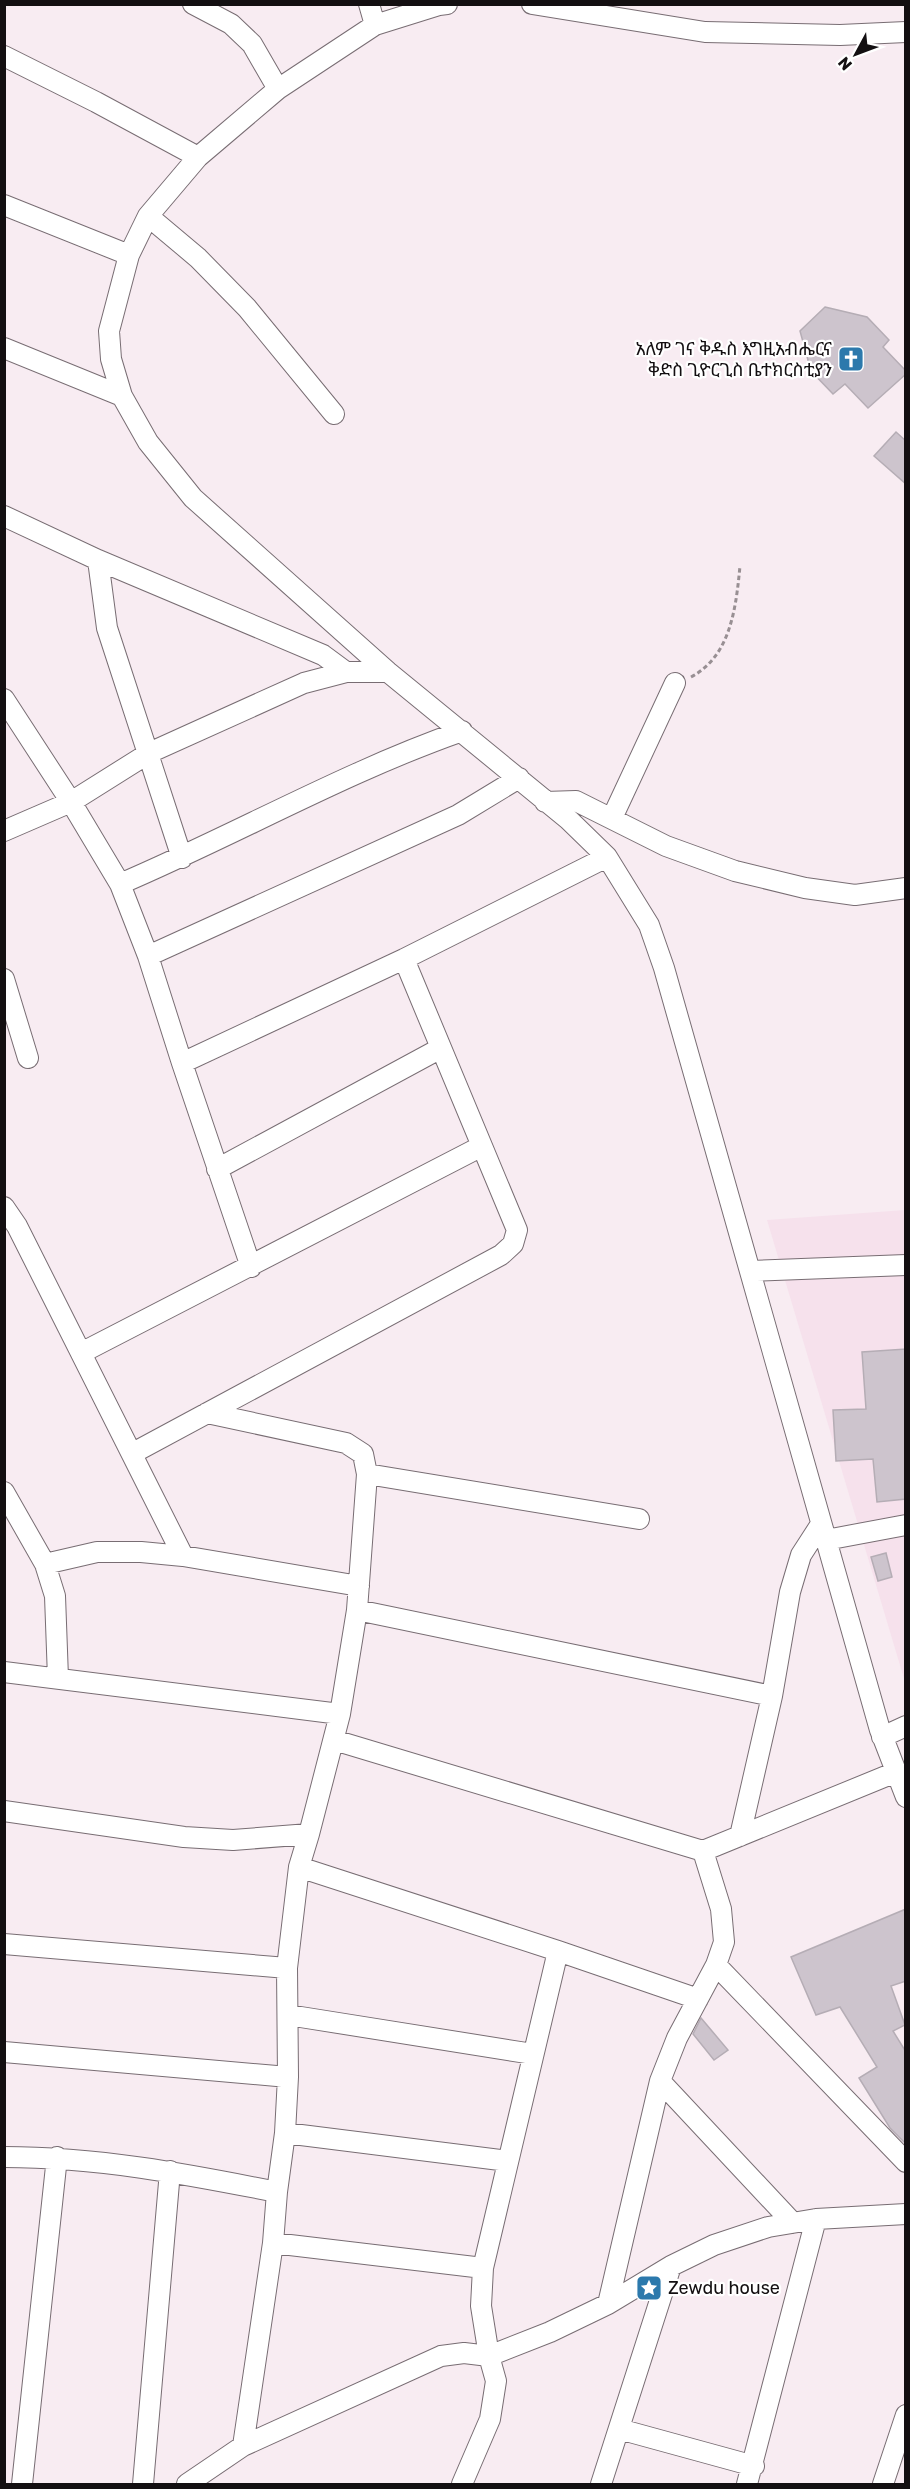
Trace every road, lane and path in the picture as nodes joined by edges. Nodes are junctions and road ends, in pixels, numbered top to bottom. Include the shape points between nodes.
1 (193, 4) edge
2 (369, 4) edge
3 (447, 4) edge
4 (532, 4) edge
5 (375, 25) junction
6 (906, 32) edge
7 (4, 57) edge
8 (278, 89) junction
9 (198, 157) junction
10 (4, 205) edge
11 (148, 216) junction
12 (129, 255) junction
13 (4, 348) edge
14 (122, 396) junction
15 (334, 414) dead end
16 (4, 516) edge
17 (98, 560) junction
18 (740, 566) dead end
19 (346, 672) junction
20 (388, 672) junction
21 (675, 683) joint
22 (4, 699) edge
23 (462, 731) junction
24 (149, 753) junction
25 (519, 778) junction
26 (71, 802) junction
27 (545, 802) junction
28 (612, 818) junction
29 (4, 831) edge
30 (607, 857) junction
31 (182, 858) junction
32 (120, 884) junction
33 (906, 888) edge
34 (148, 956) junction
35 (404, 959) junction
36 (4, 979) edge
37 (441, 1048) junction
38 (28, 1058) dead end
39 (182, 1063) junction
40 (482, 1146) junction
41 (217, 1169) junction
42 (4, 1207) edge
43 (11, 1230) edge
44 (906, 1265) edge
45 (251, 1267) junction
46 (750, 1271) junction
47 (81, 1353) junction
48 (207, 1413) junction
49 (133, 1453) junction
50 (367, 1474) junction
51 (4, 1492) edge
52 (639, 1519) dead end
53 (906, 1526) edge
54 (824, 1532) junction
55 (183, 1556) junction
56 (45, 1564) junction
57 (359, 1586) junction
58 (357, 1610) junction
59 (4, 1672) edge
60 (58, 1678) junction
61 (772, 1696) junction
62 (340, 1714) junction
63 (906, 1726) edge
64 (882, 1737) junction
65 (334, 1740) junction
66 (896, 1772) junction
67 (906, 1797) edge
68 (4, 1811) edge
69 (309, 1834) junction
70 (740, 1836) junction
71 (703, 1851) junction
72 (299, 1867) junction
73 (4, 1944) edge
74 (558, 1951) junction
75 (716, 1965) junction
76 (287, 1968) junction
77 (698, 1999) junction
78 (288, 2015) junction
79 (4, 2052) edge
80 (533, 2054) junction
81 (288, 2077) junction
82 (660, 2081) junction
83 (285, 2133) junction
84 (4, 2157) edge
85 (57, 2157) junction
86 (508, 2161) junction
87 (906, 2162) edge
88 (170, 2170) junction
89 (277, 2192) junction
90 (906, 2214) edge
91 (816, 2220) junction
92 (793, 2223) junction
93 (273, 2243) junction
94 (671, 2266) junction
95 (483, 2268) junction
96 (608, 2304) junction
97 (489, 2356) junction
98 (906, 2415) edge
99 (619, 2429) junction
100 (243, 2446) junction
101 (750, 2475) edge
102 (22, 2484) edge
103 (143, 2484) edge
104 (187, 2484) edge
105 (462, 2484) edge
106 (602, 2484) edge
107 (883, 2484) edge

1 - 8 street via 231,24 252,44
2 - 5 street
3 - 5 street
4 - 6 street via 705,32
5 - 8 street
7 - 9 street
8 - 9 street
9 - 11 street
10 - 12 street
11 - 12 street
11 - 15 street via 198,258 247,308
12 - 14 street via 109,330 111,359
13 - 14 street
14 - 20 street via 148,442 193,498
16 - 17 street
17 - 19 street via 322,656
17 - 24 street via 106,628
18 - 21 path via 734,616 726,640 703,670
19 - 20 street
19 - 24 street via 304,683
20 - 23 street
21 - 28 street
22 - 26 street
23 - 25 street
23 - 31 street via 404,752
24 - 26 street
24 - 31 street
25 - 27 street
25 - 34 street via 458,815
26 - 29 street
26 - 32 street
27 - 28 street via 576,801
27 - 30 street
28 - 33 street via 666,846 735,871 805,888 855,895
30 - 35 street
30 - 46 street via 649,925 664,968
31 - 32 street
32 - 34 street
34 - 39 street
35 - 37 street
35 - 39 street
36 - 38 street
37 - 40 street
37 - 41 street
39 - 41 street
40 - 45 street
40 - 48 street via 517,1230 513,1244 501,1255
41 - 45 street
42 - 43 street
43 - 47 street
44 - 46 street
45 - 47 street
46 - 54 street
47 - 49 street
48 - 49 street
48 - 50 street via 346,1443 363,1454
49 - 55 street
50 - 52 street
50 - 57 street
51 - 56 street
53 - 54 street
54 - 61 street via 801,1555 790,1592
54 - 64 street
55 - 56 street via 97,1552
55 - 57 street
56 - 60 street via 55,1596
57 - 58 street
58 - 61 street
58 - 62 street
59 - 60 street
60 - 62 street
61 - 70 street
62 - 65 street
63 - 64 street
64 - 66 street
65 - 69 street
65 - 71 street
66 - 67 street
66 - 70 street
68 - 69 street via 184,1838 233,1840
69 - 72 street
70 - 71 street
71 - 75 street via 721,1908 724,1942
72 - 74 street
72 - 76 street
73 - 76 street
74 - 77 street
74 - 80 street
75 - 77 street
75 - 87 street
76 - 78 street
77 - 82 street
78 - 80 street
78 - 81 street
79 - 81 street
80 - 86 street
81 - 83 street
82 - 92 street
82 - 96 street
83 - 86 street
83 - 89 street
84 - 85 street
85 - 88 street
85 - 102 street
86 - 95 street
88 - 89 street
88 - 103 street
89 - 93 street
90 - 91 street
91 - 92 street
91 - 101 street
92 - 94 street via 768,2227 714,2246
93 - 95 street
93 - 100 street
94 - 96 street
94 - 99 street
95 - 97 street via 481,2306
96 - 97 street
97 - 100 street via 441,2356
97 - 105 street via 496,2381 490,2419
98 - 107 street
99 - 101 street
99 - 106 street
100 - 104 street

